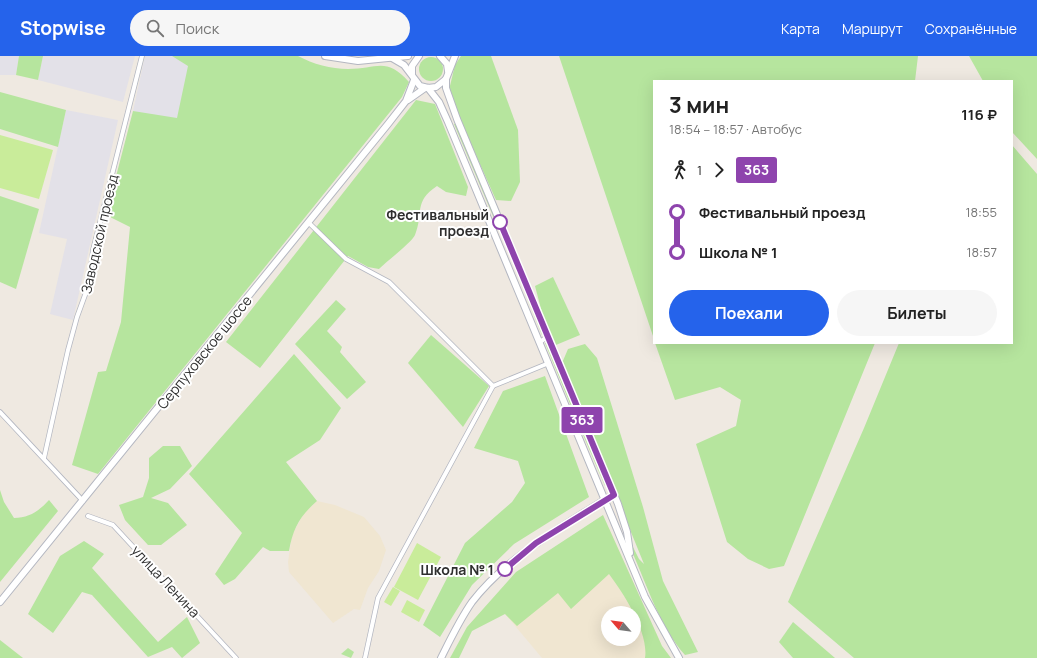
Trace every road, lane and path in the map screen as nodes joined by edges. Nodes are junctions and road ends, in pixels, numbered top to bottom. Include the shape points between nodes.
1 (142, 56) edge
2 (325, 56) edge
3 (408, 56) edge
4 (419, 56) edge
5 (440, 56) edge
6 (455, 56) edge
7 (392, 58) junction
8 (448, 70) junction
9 (413, 77) junction
10 (446, 79) junction
11 (427, 88) junction
12 (406, 101) junction
13 (457, 119) junction
14 (448, 122) junction
15 (309, 223) junction
16 (517, 260) junction
17 (508, 264) junction
18 (547, 338) junction
19 (540, 342) junction
20 (550, 363) junction
21 (493, 386) junction
22 (0, 412) edge
23 (584, 425) junction
24 (576, 428) junction
25 (44, 458) junction
26 (614, 495) junction
27 (604, 500) junction
28 (83, 501) junction
29 (88, 516) dead end
30 (630, 561) junction
31 (0, 602) edge
32 (236, 658) edge
33 (365, 658) edge
34 (440, 658) edge
35 (680, 658) edge

1 - 25 street, Заводской проезд via 93,250 89,284 68,350
2 - 7 street via 358,61
3 - 7 street
4 - 9 street via 412,66
5 - 8 street via 447,64
6 - 8 street
7 - 9 street via 404,65
8 - 10 street
9 - 11 street
9 - 12 street
10 - 11 street via 436,88
10 - 13 street via 446,88
11 - 12 street
11 - 14 street via 439,102
12 - 15 street, Серпуховское шоссе
13 - 14 street
13 - 16 street
14 - 17 street
15 - 21 street via 346,259 389,282
15 - 28 street, Серпуховское шоссе
16 - 17 street
16 - 18 street
17 - 19 street
18 - 19 street
18 - 23 street
19 - 20 street
20 - 21 street
20 - 24 street
21 - 33 street via 378,598
22 - 25 street
23 - 24 street
23 - 26 street
24 - 27 street
25 - 28 street
26 - 27 street
26 - 30 street via 627,532
27 - 30 street
27 - 34 street via 536,543 493,580 472,603
28 - 31 street, Серпуховское шоссе
29 - 32 street, улица Ленина via 113,525
30 - 35 street via 645,597

